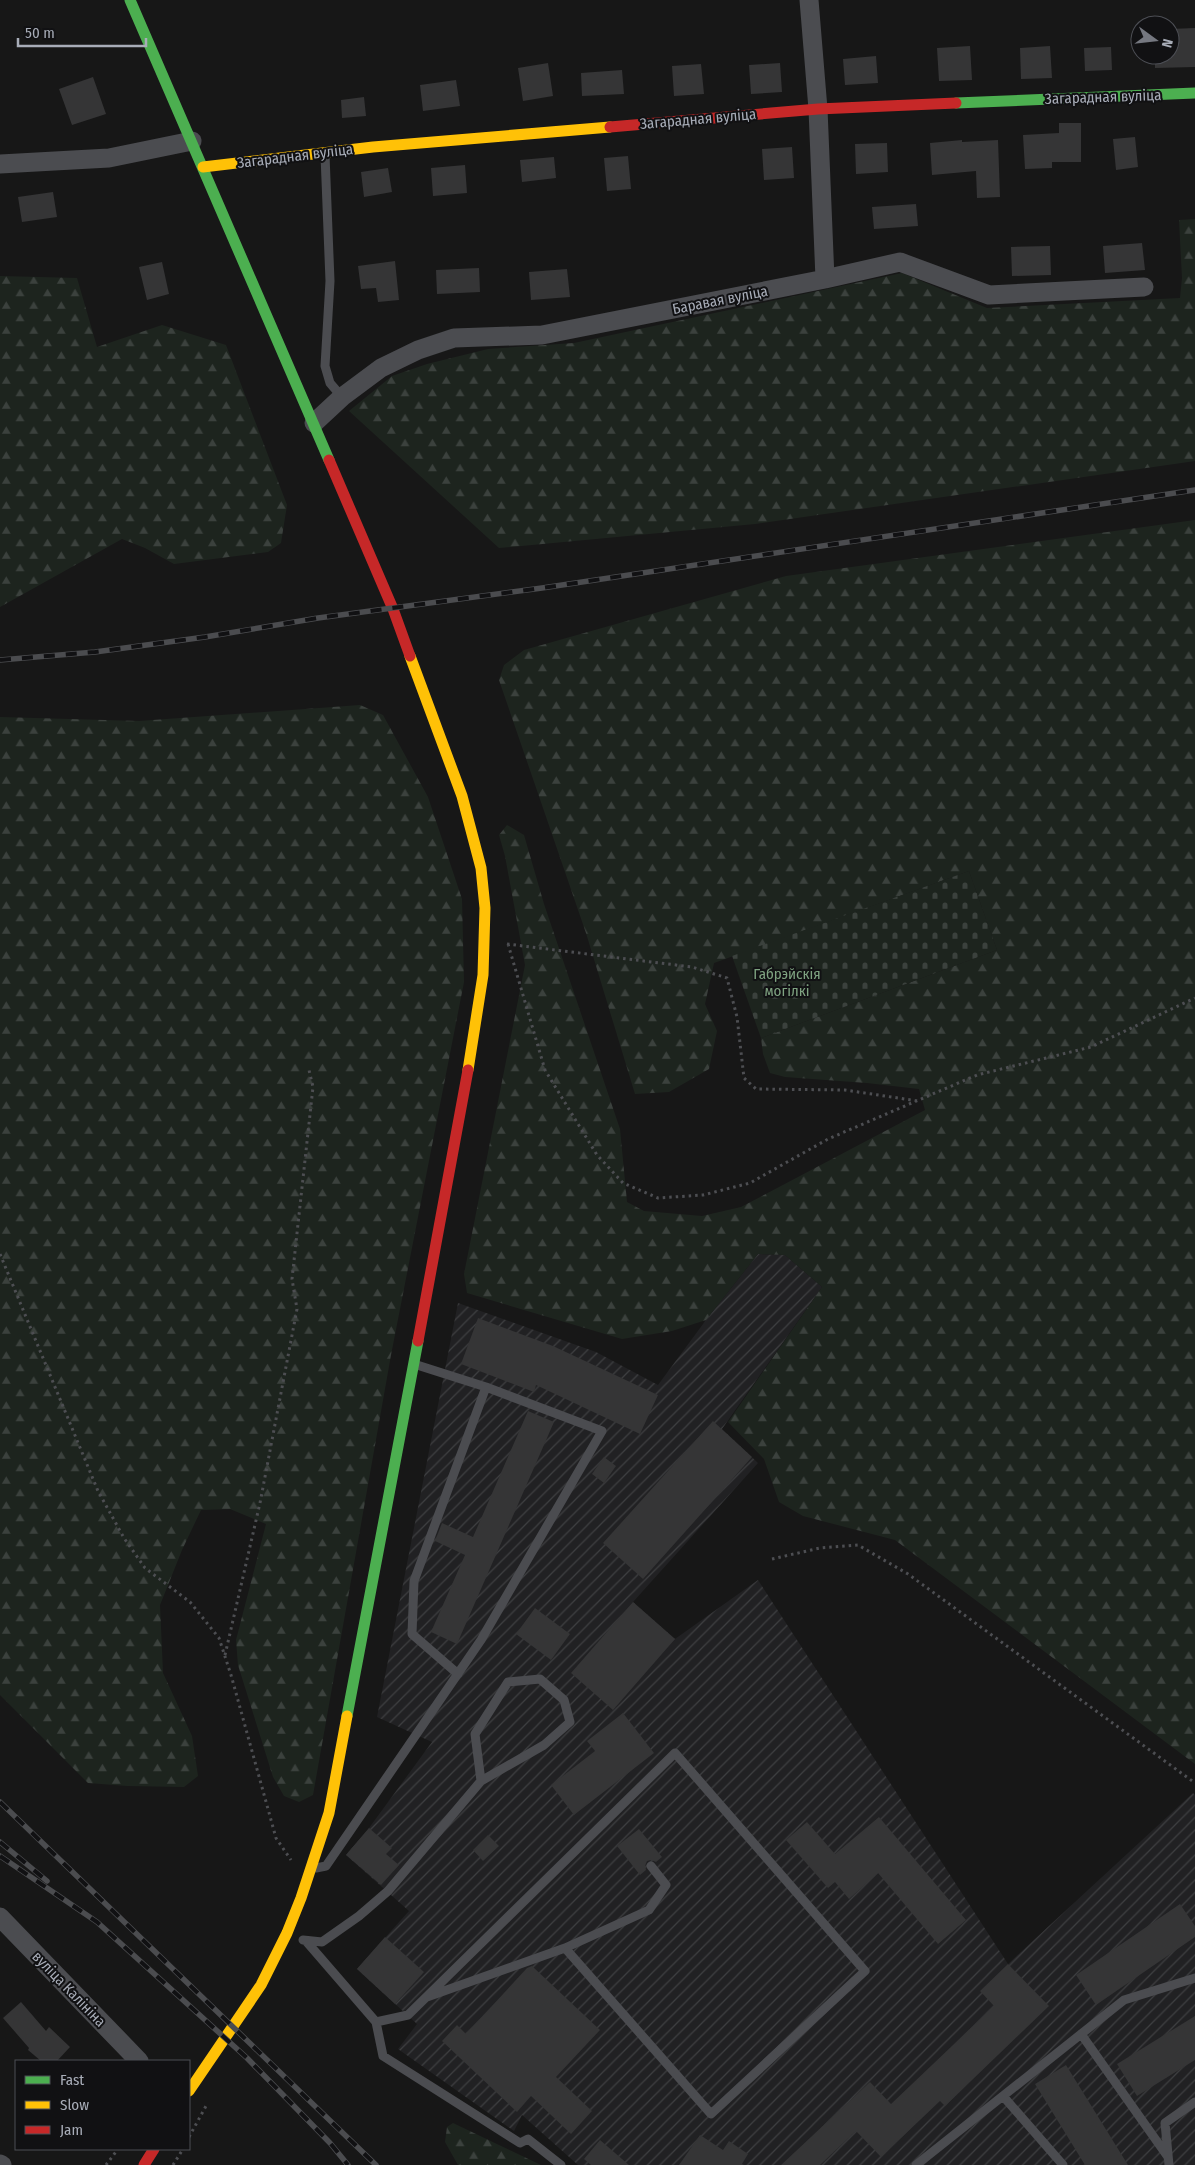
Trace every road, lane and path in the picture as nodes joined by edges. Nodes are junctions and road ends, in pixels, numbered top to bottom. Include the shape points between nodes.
1 (130, 0) edge
2 (809, 0) edge
3 (1195, 93) edge
4 (818, 109) junction
5 (192, 141) junction
6 (325, 152) junction
7 (0, 164) edge
8 (203, 167) junction
9 (825, 280) junction
10 (1144, 287) dead end
11 (342, 397) junction
12 (314, 423) junction
13 (485, 939) junction
14 (508, 944) junction
15 (1195, 998) edge
16 (309, 1070) dead end
17 (918, 1101) junction
18 (0, 1254) edge
19 (414, 1365) junction
20 (486, 1387) junction
21 (772, 1559) dead end
22 (225, 1656) junction
23 (458, 1674) junction
24 (481, 1781) junction
25 (1195, 1783) edge
26 (652, 1866) dead end
27 (311, 1869) junction
28 (0, 1917) edge
29 (287, 1933) junction
30 (306, 1941) junction
31 (565, 1948) junction
32 (1195, 1978) edge
33 (426, 1997) junction
34 (376, 2022) junction
35 (1081, 2034) junction
36 (138, 2060) edge
37 (190, 2090) edge
38 (1003, 2096) junction
39 (1195, 2102) edge
40 (117, 2150) edge
41 (153, 2150) edge
42 (182, 2150) edge
43 (1169, 2161) edge
44 (106, 2165) edge
45 (144, 2165) edge
46 (173, 2165) edge
47 (561, 2165) edge
48 (916, 2165) edge
49 (1063, 2165) edge

1 - 5 main road
2 - 4 street
3 - 4 main road, Загарадная вуліца
4 - 6 main road, Загарадная вуліца
4 - 9 street
5 - 7 street via 109,158
5 - 8 main road
6 - 8 main road, Загарадная вуліца
6 - 11 lane via 330,281 325,366 330,383
8 - 12 main road
9 - 10 street, Баравая вуліца via 900,262 989,295
9 - 11 street, Баравая вуліца via 542,335 454,338 380,368
11 - 12 street, Баравая вуліца
12 - 13 main road via 394,609 462,796 481,868
13 - 14 path
13 - 19 main road via 474,1037
14 - 17 path via 692,967 727,978 737,1017 744,1078 756,1089 845,1090
14 - 17 path via 545,1070 598,1155 623,1183 658,1198 702,1195 750,1182 828,1139
15 - 17 path via 1091,1047 978,1076
16 - 22 path via 312,1087 292,1279 297,1309 260,1503
18 - 22 path via 98,1491 124,1538 145,1568 190,1602 219,1638
19 - 20 lane
19 - 27 main road via 329,1813
20 - 23 lane via 414,1581 412,1634
20 - 23 lane via 602,1431
21 - 25 path via 820,1548 858,1545 908,1574
22 - 27 path via 276,1838 293,1863
23 - 27 lane via 326,1866
24 - 24 lane via 544,1745 570,1722 564,1700 540,1679 508,1682 475,1734
24 - 30 lane via 388,1891 322,1942
26 - 31 lane via 666,1885 649,1910
27 - 29 main road
28 - 36 street, вуліца Калініна
29 - 30 lane
29 - 37 main road via 261,1985
30 - 34 lane
31 - 33 lane
31 - 33 lane via 710,2114 866,1971 675,1752
32 - 35 lane via 1124,2000
33 - 34 lane via 408,2015
34 - 47 lane via 384,2056 520,2143 528,2139
35 - 38 lane
35 - 43 lane
38 - 48 lane
38 - 49 lane
39 - 43 lane via 1165,2123
40 - 44 path
41 - 45 main road
42 - 46 path

